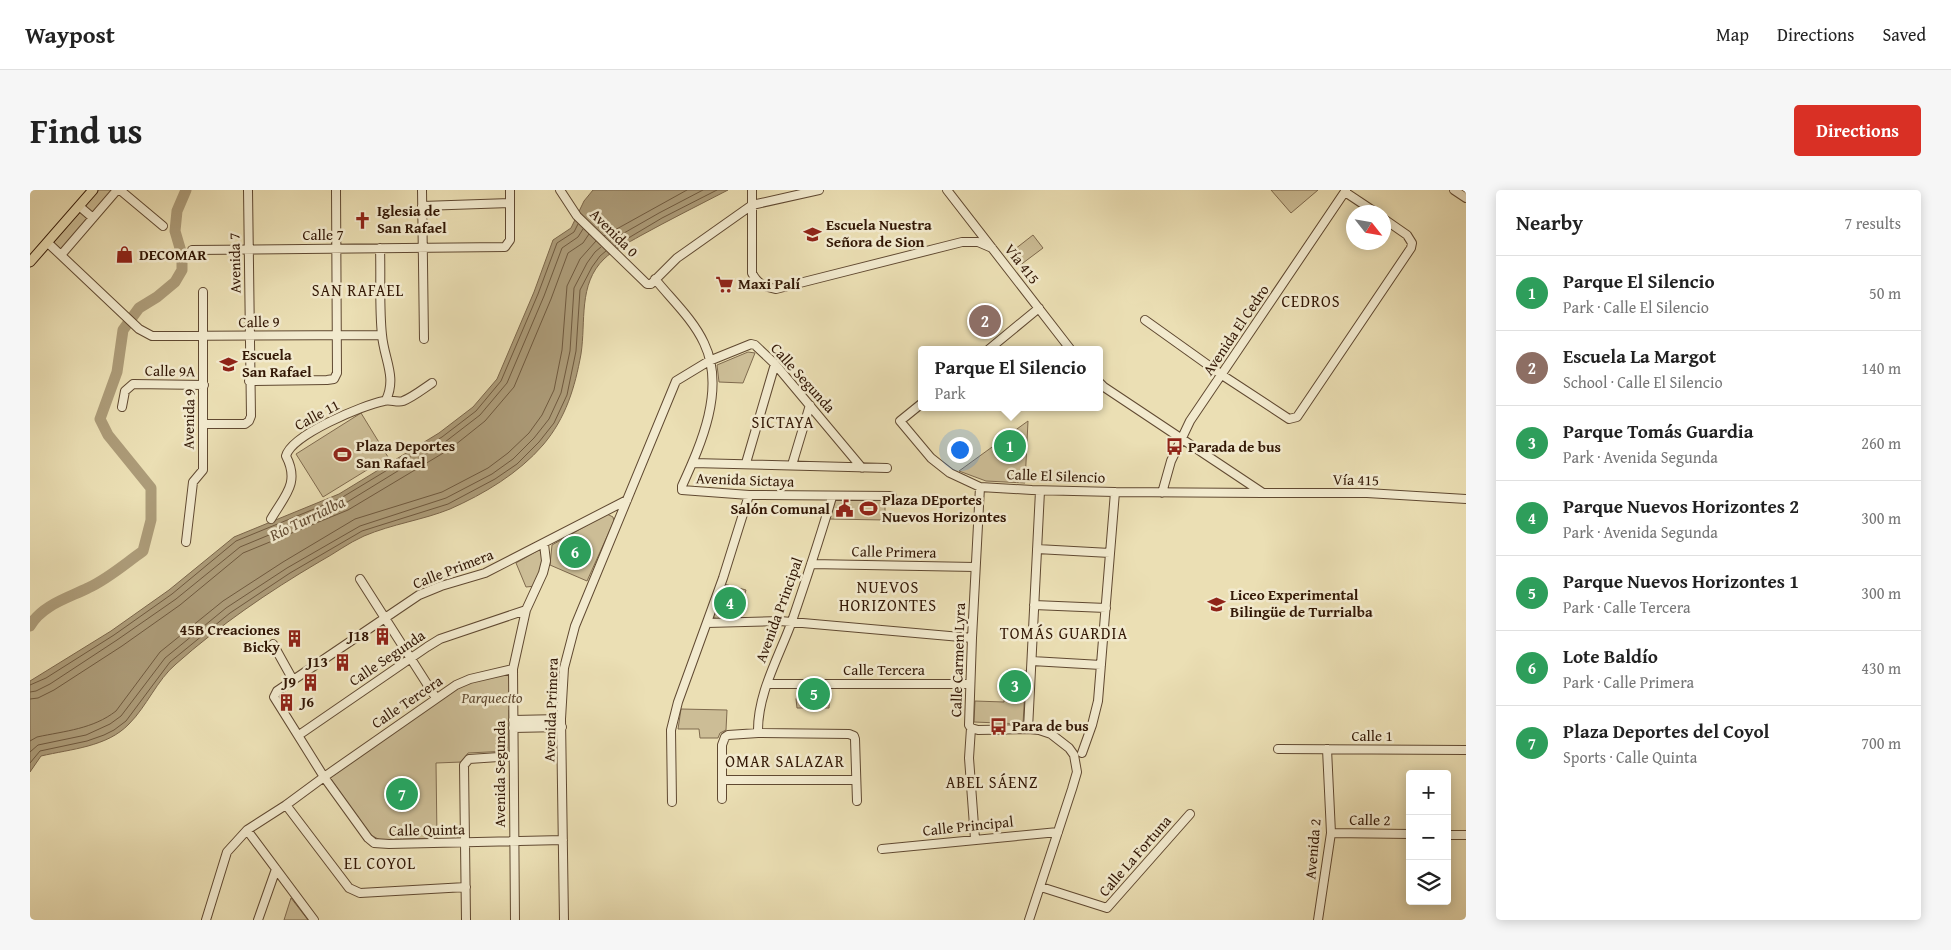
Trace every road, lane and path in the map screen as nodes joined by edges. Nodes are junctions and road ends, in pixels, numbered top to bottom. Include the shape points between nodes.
1 (93, 190) edge
2 (118, 190) edge
3 (248, 190) edge
4 (336, 190) edge
5 (422, 190) edge
6 (510, 190) edge
7 (560, 190) edge
8 (752, 190) edge
9 (819, 190) edge
10 (1454, 190) edge
11 (950, 191) edge
12 (1346, 191) edge
13 (1466, 198) edge
14 (510, 203) junction
15 (752, 204) junction
16 (1365, 205) edge
17 (79, 206) junction
18 (422, 206) junction
19 (93, 218) junction
20 (1391, 224) edge
21 (163, 226) dead end
22 (48, 243) junction
23 (423, 247) junction
24 (337, 248) junction
25 (380, 248) junction
26 (992, 248) junction
27 (249, 249) junction
28 (192, 250) dead end
29 (61, 255) junction
30 (30, 262) edge
31 (655, 279) junction
32 (203, 292) dead end
33 (1039, 308) junction
34 (1144, 320) dead end
35 (250, 335) junction
36 (336, 335) junction
37 (382, 335) junction
38 (204, 336) junction
39 (424, 339) dead end
40 (993, 346) edge
41 (1068, 346) edge
42 (709, 362) junction
43 (775, 364) junction
44 (1222, 375) junction
45 (249, 381) junction
46 (432, 383) dead end
47 (204, 385) junction
48 (1103, 386) edge
49 (386, 400) junction
50 (810, 405) junction
51 (918, 406) edge
52 (122, 407) dead end
53 (203, 424) junction
54 (1181, 438) junction
55 (693, 463) junction
56 (746, 463) junction
57 (792, 465) junction
58 (862, 468) junction
59 (887, 468) dead end
60 (980, 487) junction
61 (1040, 490) junction
62 (1115, 492) junction
63 (1162, 493) junction
64 (1263, 493) junction
65 (749, 495) junction
66 (892, 496) dead end
67 (832, 497) junction
68 (1466, 499) edge
69 (627, 500) junction
70 (271, 519) dead end
71 (186, 542) dead end
72 (544, 544) junction
73 (1037, 549) junction
74 (1110, 552) junction
75 (811, 564) junction
76 (976, 567) junction
77 (360, 580) dead end
78 (1034, 605) junction
79 (1106, 608) junction
80 (526, 610) junction
81 (383, 618) junction
82 (791, 622) junction
83 (707, 623) junction
84 (972, 638) junction
85 (273, 644) dead end
86 (410, 659) junction
87 (1032, 661) junction
88 (1101, 665) junction
89 (514, 669) junction
90 (293, 680) junction
91 (767, 684) junction
92 (970, 684) junction
93 (436, 698) junction
94 (562, 723) junction
95 (513, 724) junction
96 (971, 728) junction
97 (1028, 729) junction
98 (758, 733) junction
99 (299, 734) junction
100 (1278, 749) dead end
101 (1328, 749) junction
102 (1466, 750) edge
103 (1082, 753) dead end
104 (513, 756) junction
105 (324, 777) junction
106 (722, 780) junction
107 (855, 780) junction
108 (722, 799) dead end
109 (857, 801) dead end
110 (672, 802) dead end
111 (286, 805) junction
112 (1190, 814) dead end
113 (247, 830) junction
114 (1058, 832) junction
115 (1331, 833) junction
116 (1406, 834) edge
117 (1451, 834) edge
118 (1466, 835) edge
119 (975, 839) junction
120 (563, 840) junction
121 (514, 842) junction
122 (466, 843) junction
123 (882, 849) dead end
124 (276, 869) junction
125 (466, 887) junction
126 (1041, 887) junction
127 (206, 920) edge
128 (258, 920) edge
129 (314, 920) edge
130 (466, 920) edge
131 (515, 920) edge
132 (564, 920) edge
133 (1029, 920) edge
134 (1318, 920) edge

1 - 17 main road
2 - 19 street
2 - 21 street
3 - 27 street, Avenida 7
4 - 24 street
5 - 18 street
6 - 14 street
7 - 31 street, Avenida 0 via 584,222 634,273 647,284
8 - 15 street, Vía 415
9 - 15 street
10 - 13 street
11 - 26 street
12 - 16 street
12 - 44 street, Avenida El Cedro
14 - 18 street
14 - 23 street, Calle 7 via 510,240 505,247
15 - 26 street, Vía 415 via 752,272 755,280 768,288 776,289 962,242 978,242
15 - 31 street via 677,258
17 - 19 street
17 - 22 main road
18 - 23 street
19 - 29 street
20 - 44 street via 1407,235 1412,243 1409,253 1297,417 1289,419
22 - 29 street
22 - 30 main road
23 - 25 street, Calle 7
23 - 39 street
24 - 25 street, Calle 7
24 - 27 street, Calle 7
24 - 36 street
25 - 37 street
26 - 33 street, Vía 415
27 - 28 street, Calle 7
27 - 35 street, Avenida 7
29 - 38 street, Calle 9 via 139,329 152,336
31 - 42 street, Avenida Sictaya via 696,329 705,344
32 - 38 street, Avenida 9
33 - 40 street
33 - 41 street, Vía 415
34 - 44 street
35 - 36 street, Calle 9
35 - 38 street, Calle 9
35 - 45 street, Avenida 7
36 - 37 street, Calle 9
36 - 45 street via 337,373 334,379
37 - 49 street via 391,380
38 - 47 street, Avenida 9
42 - 43 street, Calle Segunda via 751,344
42 - 55 street, Avenida Sictaya via 713,379 709,415
42 - 69 street, Avenida Primera via 676,381
43 - 50 street, Calle Segunda
43 - 56 street
44 - 54 street, Avenida El Cedro
45 - 53 street, Avenida 7 via 249,421 245,424
46 - 49 street, Calle 11 via 401,402
47 - 52 street, Calle 9A via 134,384 125,391
47 - 53 street, Avenida 9
48 - 54 street
49 - 70 street, Calle 11 via 356,409 299,439 288,450 286,456 292,466 293,480
50 - 57 street
50 - 58 street, Calle Segunda
51 - 60 street, Calle El Silencio via 900,421 932,458 950,473
53 - 71 street, Avenida 9 via 203,470 193,482
54 - 63 street, Avenida El Cedro
54 - 64 street
55 - 56 street
55 - 65 street, Avenida Sictaya via 682,490
56 - 57 street
57 - 58 street
58 - 59 street
60 - 61 street, Calle El Silencio
60 - 76 street, Calle Carmen Lyra
61 - 62 street, Calle El Silencio
61 - 73 street
62 - 63 street, Calle El Silencio
62 - 74 street
63 - 64 street, Calle El Silencio
64 - 68 street, Vía 415 via 1367,493
65 - 67 street, Avenida Sictaya
65 - 83 street
66 - 67 street, Avenida Sictaya
67 - 75 street, Avenida Principal
69 - 72 street, Calle Primera
69 - 94 street, Avenida Primera via 569,646 564,668
72 - 80 street, Avenida Segunda via 546,560 543,573
72 - 81 street, Calle Primera via 485,573 419,595
73 - 74 street
73 - 78 street
74 - 79 street
75 - 76 street, Calle Primera
75 - 82 street, Avenida Principal
76 - 84 street, Calle Carmen Lyra
77 - 81 street
78 - 79 street
78 - 87 street
79 - 88 street
80 - 86 street, Calle Segunda via 440,639
80 - 89 street, Avenida Segunda
81 - 86 street
81 - 90 street, Calle Primera
82 - 83 street
82 - 84 street
82 - 91 street, Avenida Principal
83 - 110 street via 671,730
84 - 92 street, Calle Carmen Lyra
85 - 90 street
86 - 93 street
86 - 99 street, Calle Segunda
87 - 88 street
87 - 97 street
88 - 103 street via 1098,701
89 - 93 street, Calle Tercera via 470,679
89 - 95 street, Avenida Segunda
90 - 99 street, Calle Primera via 274,697
91 - 92 street, Calle Tercera
91 - 98 street, Avenida Principal via 759,711
92 - 96 street, Calle Carmen Lyra via 968,722
93 - 105 street, Calle Tercera
94 - 95 street
94 - 120 street, Avenida Primera
95 - 104 street, Avenida Segunda
96 - 97 street, Calle Carmen Lyra
96 - 119 street via 969,758
97 - 114 street, Calle Carmen Lyra via 1051,734 1060,740 1069,748 1076,763 1077,772
98 - 106 street via 725,737
98 - 107 street via 852,735 855,740
99 - 105 street
100 - 101 street, Calle 1
101 - 102 street, Calle 1
101 - 115 street, Avenida 2
104 - 121 street, Avenida Segunda
104 - 122 street via 466,761
105 - 111 street, Calle Tercera
105 - 122 street, Calle Quinta via 374,843
106 - 107 street
106 - 108 street
107 - 109 street
111 - 113 street, Calle Tercera
111 - 125 street via 354,891
112 - 126 street, Calle La Fortuna via 1107,908
113 - 124 street
113 - 127 street, Calle Tercera via 227,852
114 - 119 street, Calle Principal
114 - 126 street, Calle Carmen Lyra
115 - 116 street, Calle 2
115 - 134 street, Avenida 2
117 - 118 street
119 - 123 street, Calle Principal
120 - 121 street, Calle Quinta
120 - 132 street, Avenida Primera
121 - 122 street, Calle Quinta
121 - 131 street, Avenida Segunda
122 - 125 street
124 - 128 street
124 - 129 street
125 - 130 street
126 - 133 street, Calle Carmen Lyra

